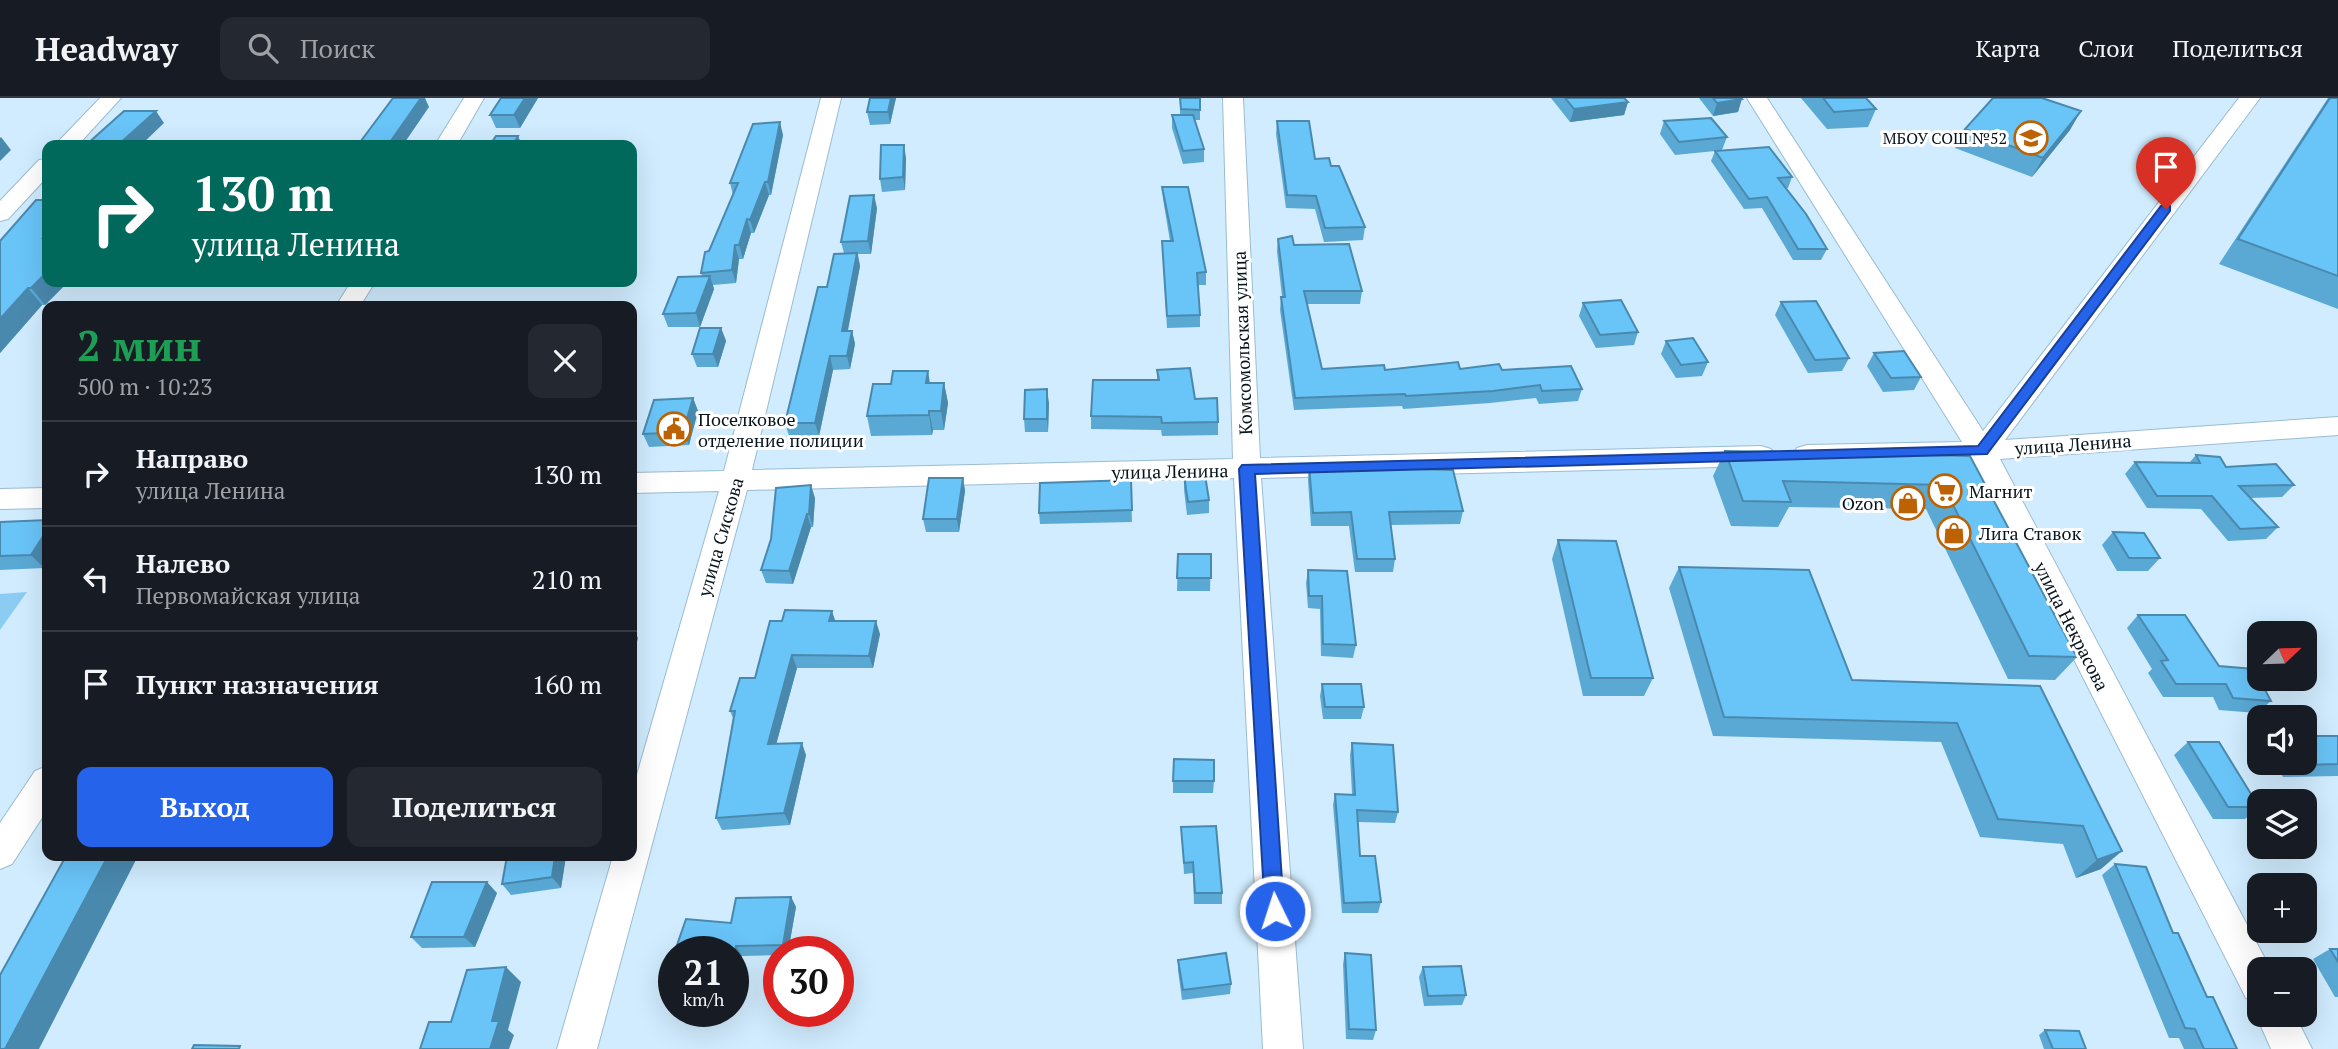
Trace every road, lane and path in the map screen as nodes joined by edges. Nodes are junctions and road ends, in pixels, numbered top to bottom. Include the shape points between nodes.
1 (111, 98) edge
2 (474, 98) edge
3 (831, 98) edge
4 (1233, 98) edge
5 (1757, 98) edge
6 (2250, 98) edge
7 (71, 140) edge
8 (449, 140) edge
9 (42, 170) edge
10 (0, 214) edge
11 (2338, 426) edge
12 (1982, 451) junction
13 (1247, 469) junction
14 (736, 480) junction
15 (637, 482) edge
16 (42, 498) edge
17 (0, 499) edge
18 (42, 788) edge
19 (637, 833) edge
20 (0, 853) edge
21 (629, 861) edge
22 (2247, 962) edge
23 (2281, 1027) edge
24 (576, 1049) edge
25 (1283, 1049) edge
26 (2292, 1049) edge

1 - 7 street
2 - 8 street
3 - 14 street, улица Сискова
4 - 13 street, Комсомольская улица
5 - 12 street, улица Некрасова
6 - 12 street
9 - 10 street
11 - 12 street, улица Ленина
12 - 13 street, улица Ленина
12 - 22 street, улица Некрасова
13 - 14 street, улица Ленина
13 - 25 street, Комсомольская улица
14 - 15 street, улица Ленина
14 - 19 street, улица Сискова
16 - 17 street
18 - 20 street
21 - 24 street, улица Сискова
23 - 26 street

